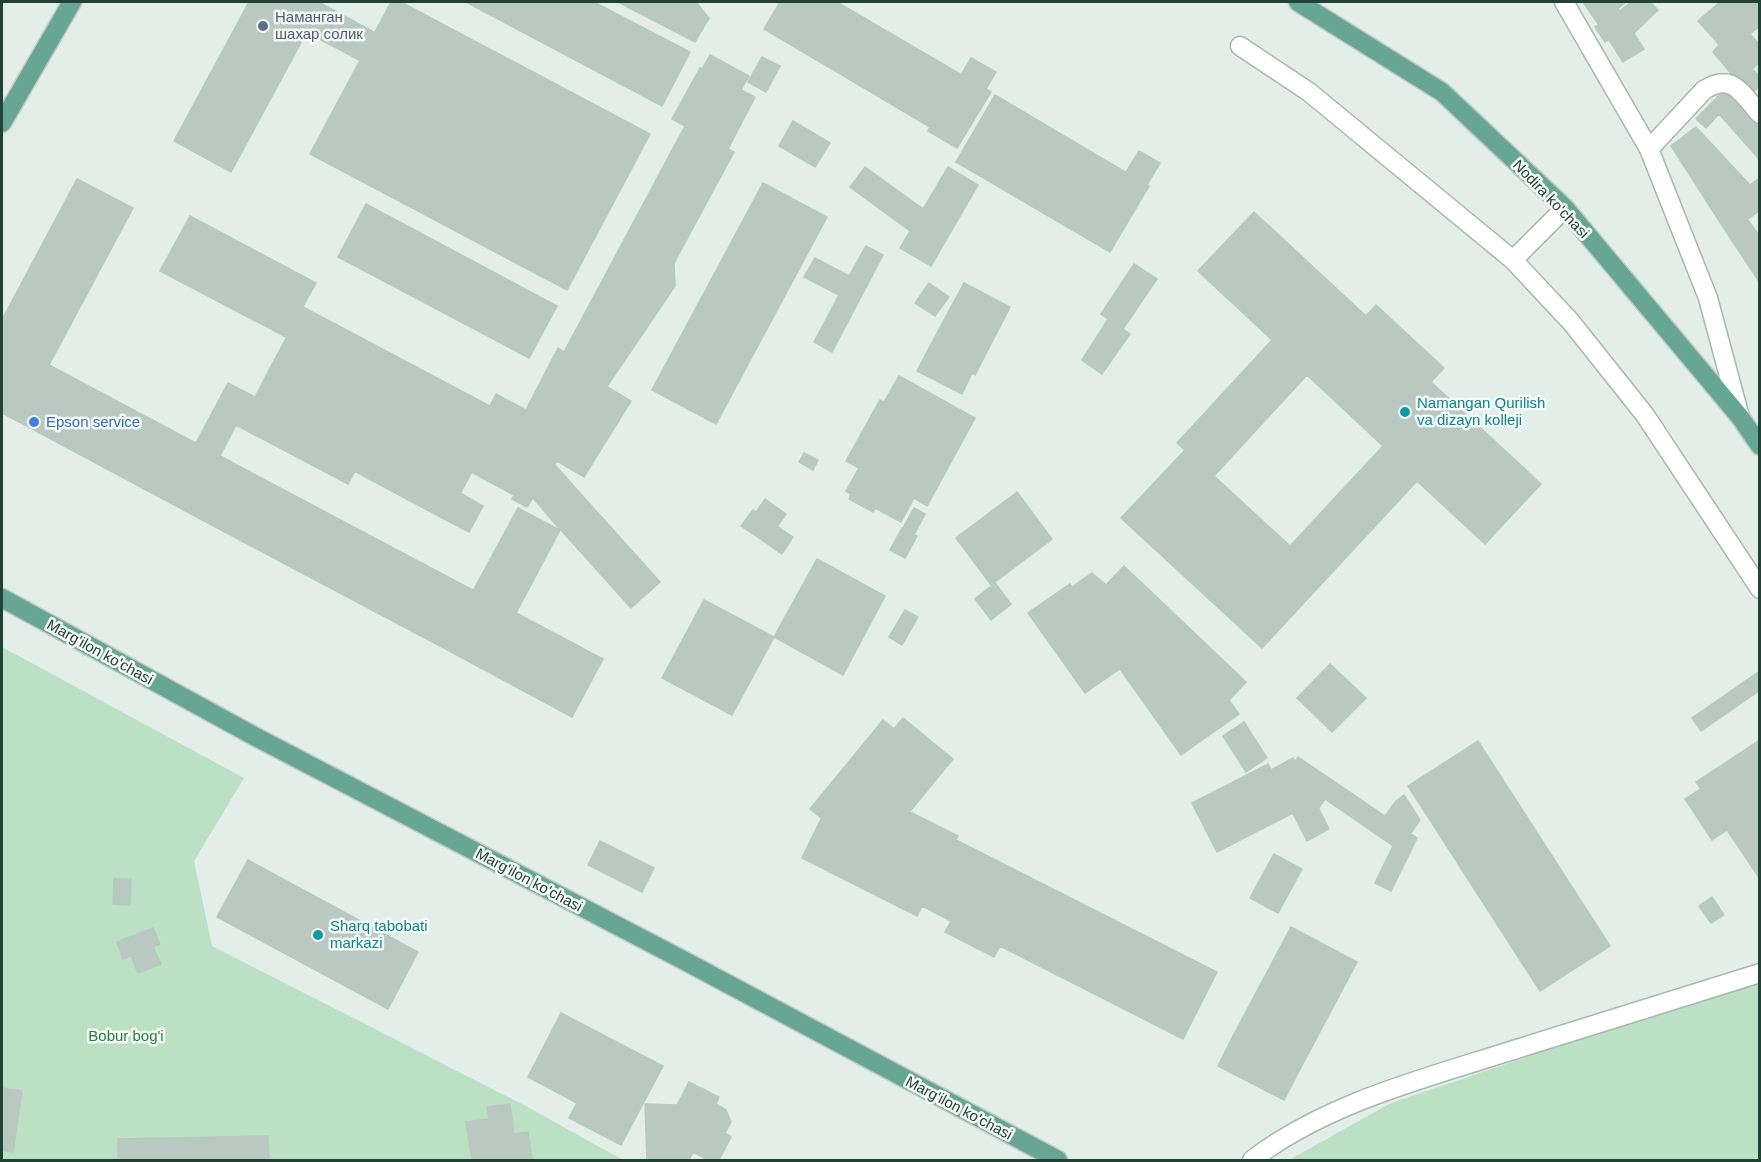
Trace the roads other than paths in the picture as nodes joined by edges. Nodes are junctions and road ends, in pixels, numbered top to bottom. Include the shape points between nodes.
1 (72, 2) edge
2 (1298, 2) edge
3 (1564, 2) edge
4 (1240, 46) dead end
5 (1760, 114) edge
6 (2, 123) edge
7 (1649, 149) junction
8 (1564, 208) junction
9 (1513, 260) junction
10 (1740, 417) junction
11 (1760, 446) edge
12 (1760, 589) edge
13 (2, 598) edge
14 (1760, 973) edge
15 (1058, 1161) edge
16 (1252, 1161) edge

1 - 6 main road
2 - 8 main road, Nodira ko'chasi via 1442,92
3 - 7 street
4 - 9 street via 1310,92
5 - 7 street via 1736,87 1726,82 1714,83
7 - 10 street via 1708,298
8 - 9 street
8 - 10 main road, Nodira ko'chasi
9 - 12 street via 1571,322 1646,415
10 - 11 main road, Nodira ko'chasi
13 - 15 main road, Marg'ilon ko'chasi via 254,736
14 - 16 street via 1352,1104 1276,1142

